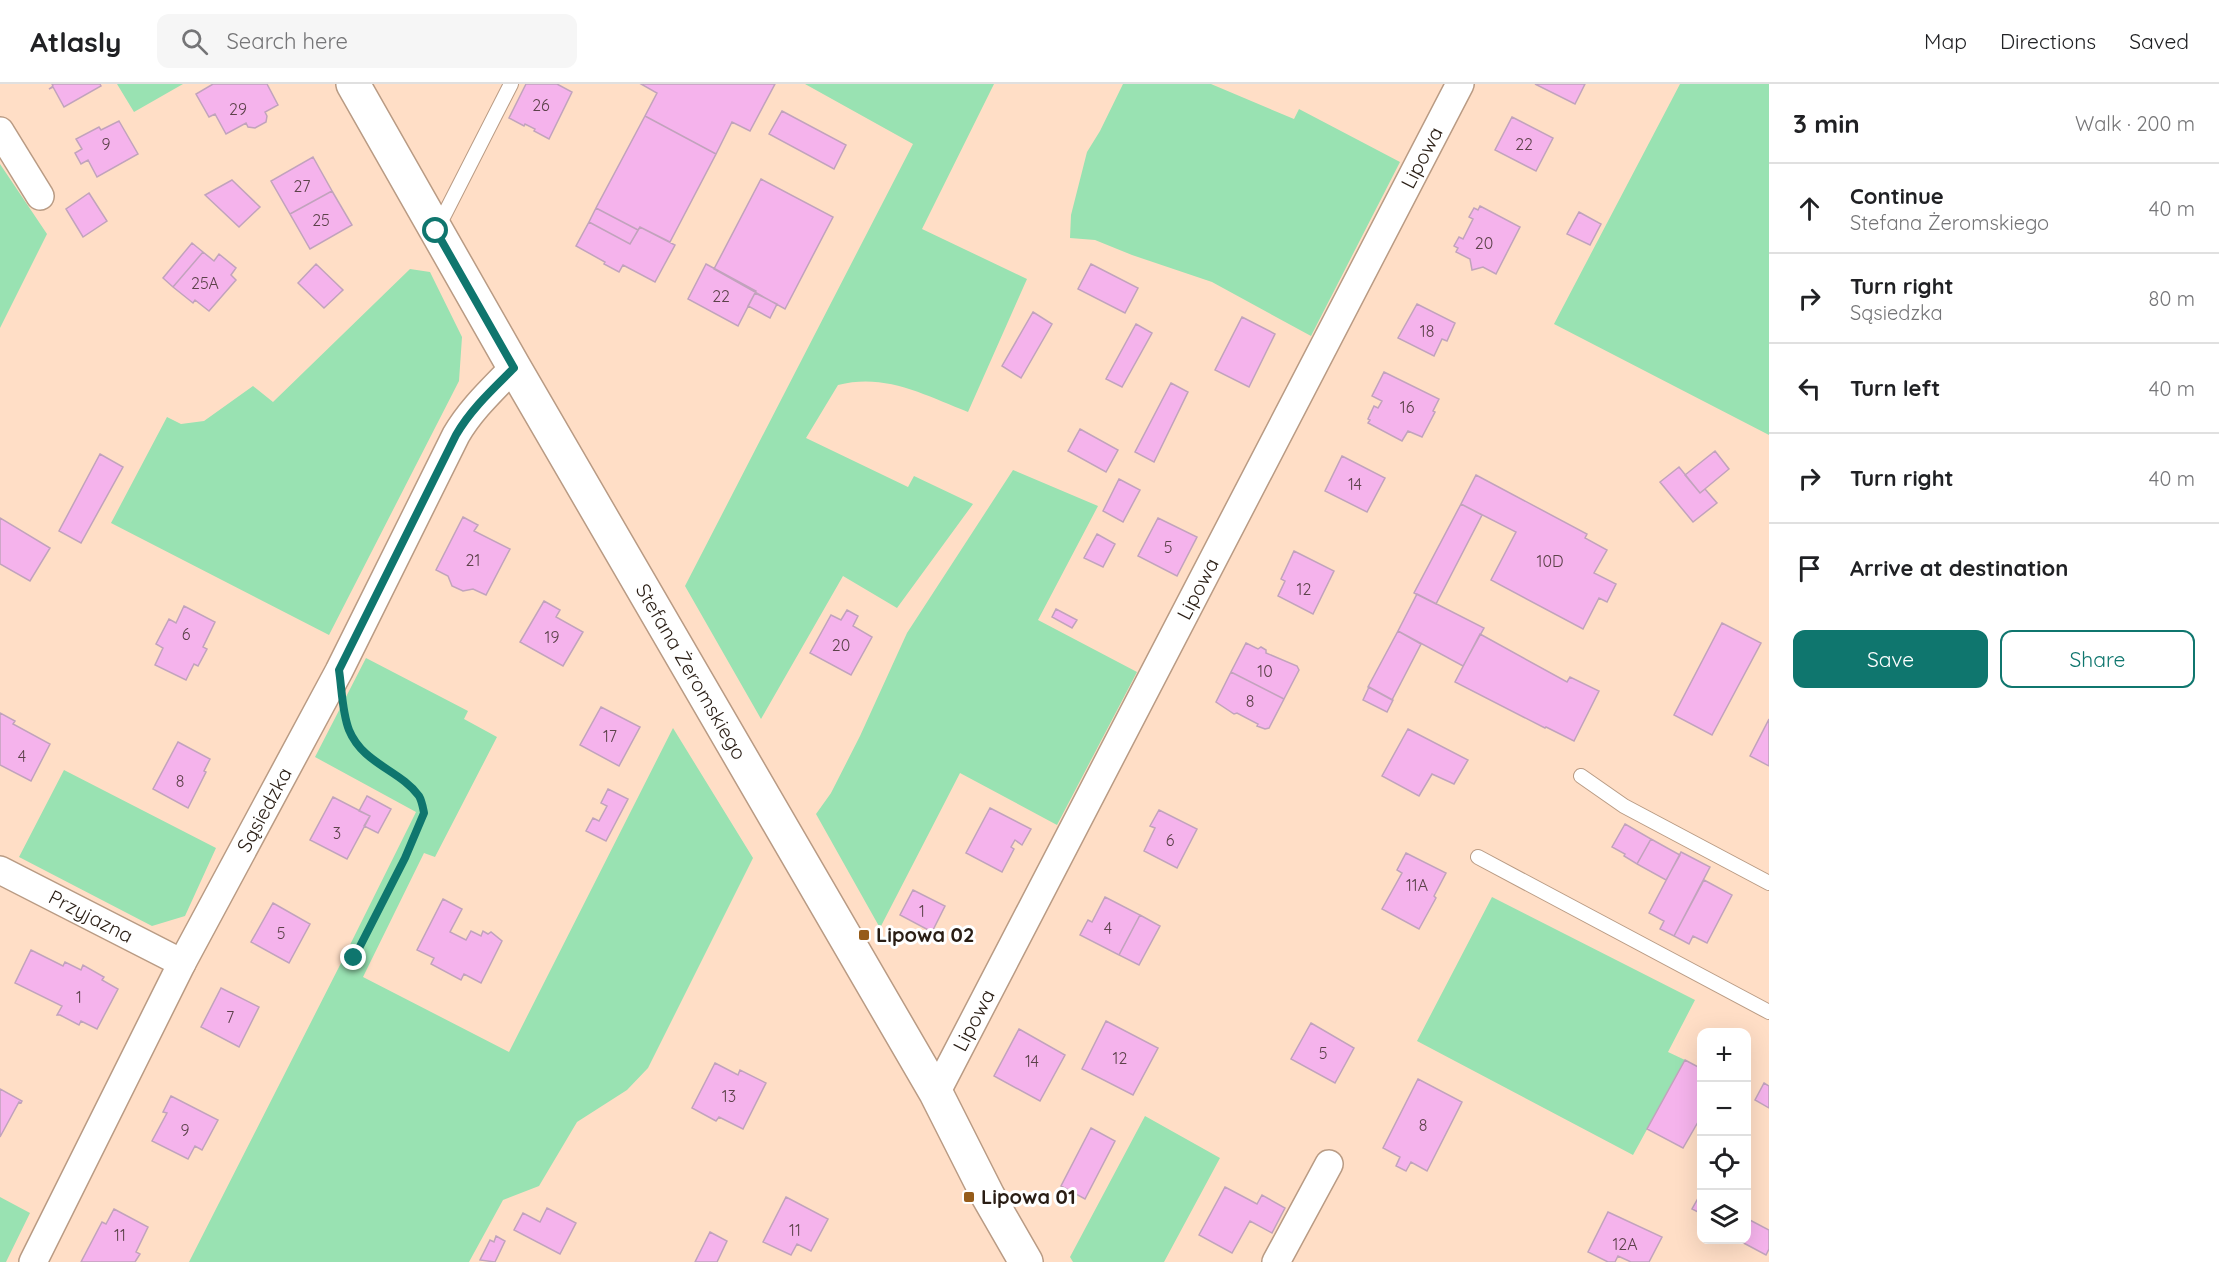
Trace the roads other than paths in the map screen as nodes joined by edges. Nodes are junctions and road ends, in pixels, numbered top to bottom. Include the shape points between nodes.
1 (353, 84) edge
2 (511, 84) edge
3 (1460, 84) edge
4 (0, 131) edge
5 (40, 196) dead end
6 (436, 231) junction
7 (514, 368) junction
8 (1581, 776) dead end
9 (1478, 857) dead end
10 (0, 870) edge
11 (1769, 883) edge
12 (182, 963) junction
13 (1769, 1012) edge
14 (936, 1093) junction
15 (1329, 1164) dead end
16 (33, 1262) edge
17 (1026, 1262) edge
18 (1276, 1262) edge

1 - 6 street, Stefana Żeromskiego
2 - 6 lane
3 - 14 street, Lipowa
4 - 5 street
6 - 7 street, Stefana Żeromskiego
7 - 12 street, Sąsiedzka via 465,419 456,435 339,670
7 - 14 street, Stefana Żeromskiego
8 - 11 lane via 1624,806
9 - 13 lane
10 - 12 street, Przyjazna
12 - 16 street, Sąsiedzka
14 - 17 street, Stefana Żeromskiego
15 - 18 street

